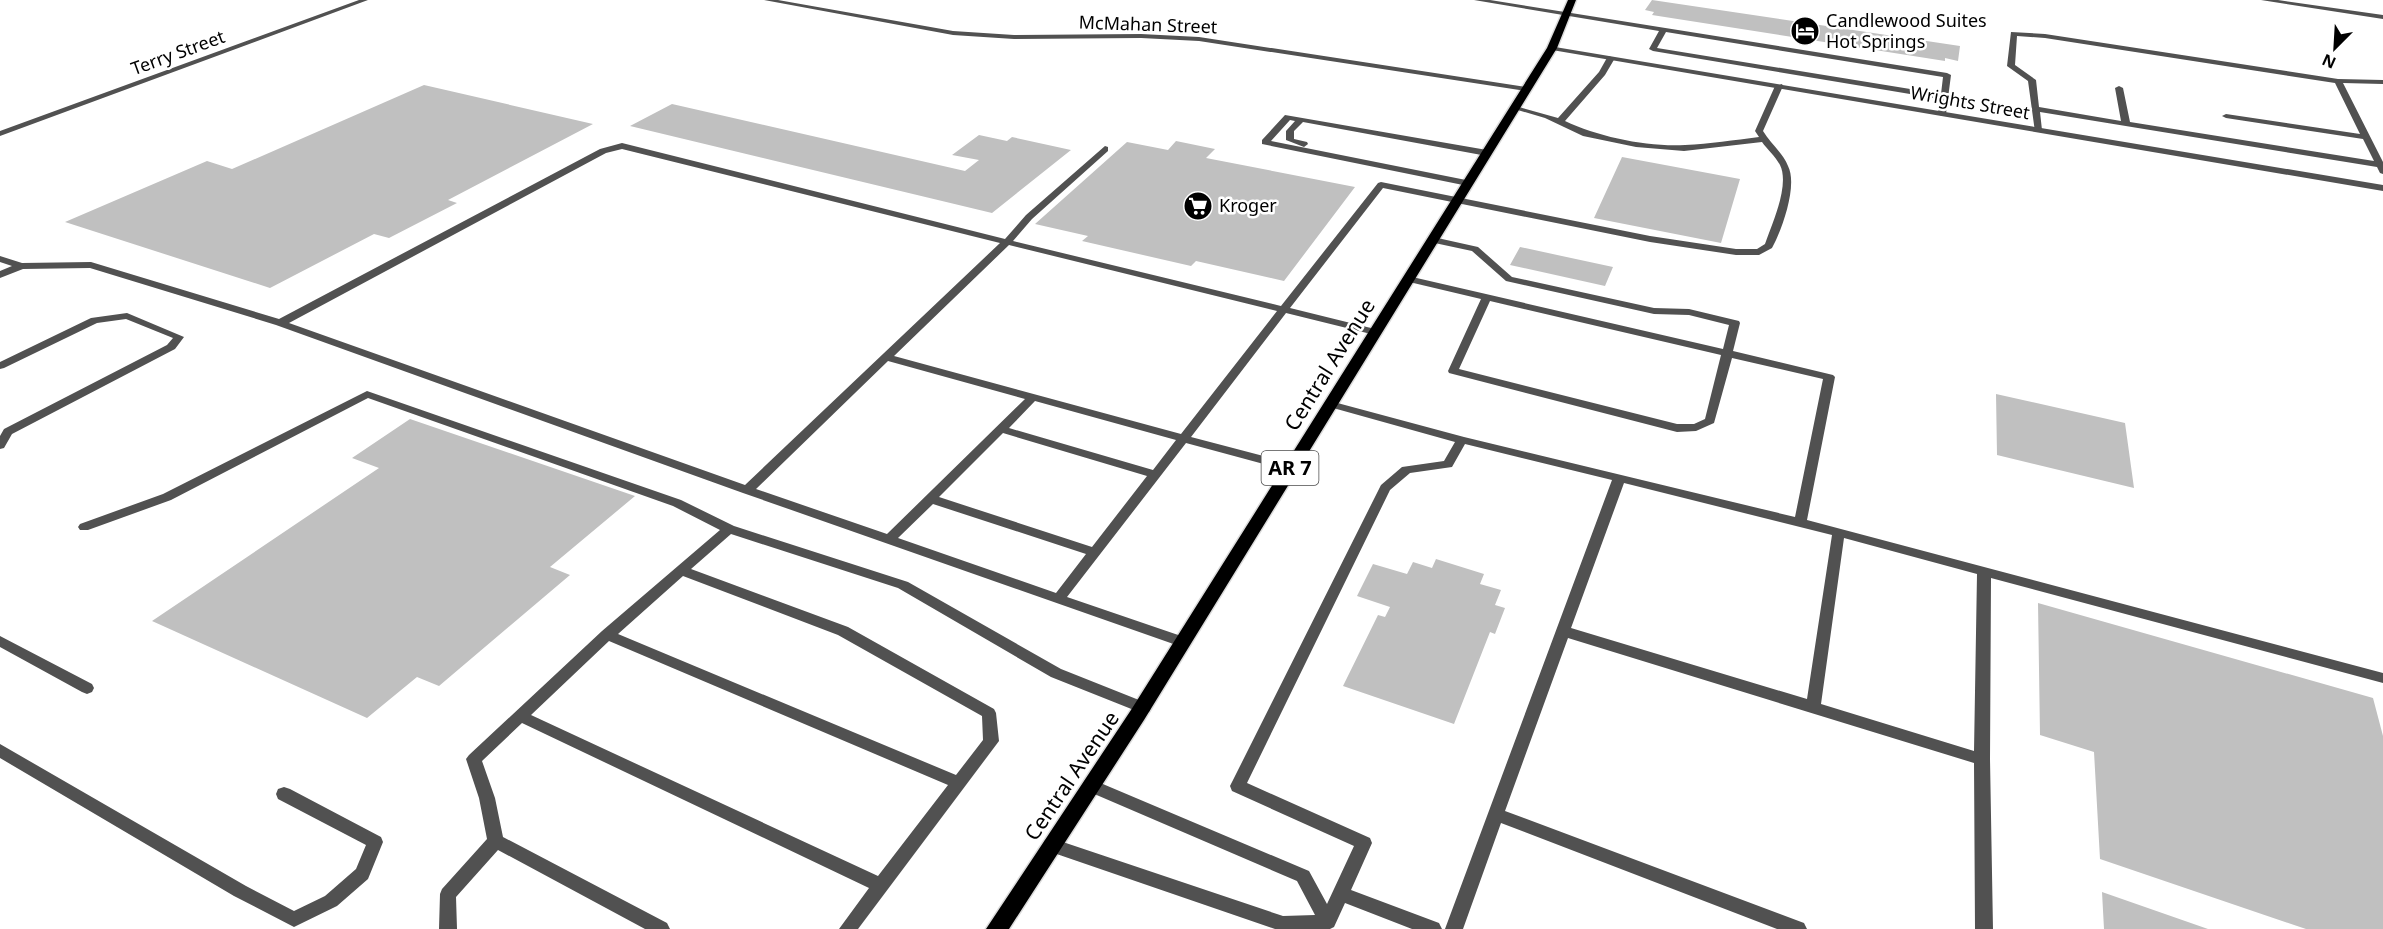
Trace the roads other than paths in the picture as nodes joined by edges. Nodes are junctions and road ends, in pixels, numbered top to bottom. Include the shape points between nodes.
1 (365, 0) edge
2 (767, 0) edge
3 (1478, 0) edge
4 (2264, 0) edge
5 (1569, 7) edge
6 (2383, 17) edge
7 (1664, 29) junction
8 (1552, 48) junction
9 (1611, 58) junction
10 (2338, 81) junction
11 (2383, 82) edge
12 (1779, 86) junction
13 (2119, 88) dead end
14 (1527, 89) junction
15 (1944, 97) junction
16 (1515, 108) junction
17 (2035, 109) junction
18 (1942, 114) junction
19 (2226, 116) dead end
20 (1301, 119) junction
21 (1560, 121) junction
22 (2126, 124) junction
23 (2038, 130) junction
24 (0, 134) edge
25 (2366, 137) junction
26 (1763, 139) junction
27 (1105, 148) dead end
28 (1487, 153) junction
29 (1368, 163) junction
30 (2381, 168) edge
31 (1468, 183) junction
32 (2383, 188) edge
33 (1457, 201) junction
34 (1433, 240) junction
35 (1007, 242) junction
36 (0, 259) edge
37 (21, 266) junction
38 (0, 275) edge
39 (1408, 279) junction
40 (1487, 297) junction
41 (1284, 311) junction
42 (280, 323) junction
43 (1375, 332) junction
44 (1728, 354) junction
45 (888, 358) junction
46 (0, 366) edge
47 (1033, 397) junction
48 (1330, 404) junction
49 (1001, 429) junction
50 (1183, 438) junction
51 (1462, 441) junction
52 (0, 445) edge
53 (1290, 467) junction
54 (1154, 474) junction
55 (1619, 479) junction
56 (747, 490) junction
57 (931, 499) junction
58 (1800, 522) junction
59 (84, 527) dead end
60 (729, 529) junction
61 (1839, 532) junction
62 (890, 539) junction
63 (1094, 552) junction
64 (682, 571) junction
65 (1984, 571) junction
66 (1059, 598) junction
67 (1563, 631) junction
68 (607, 635) junction
69 (0, 641) edge
70 (1182, 642) junction
71 (2383, 678) edge
72 (87, 688) dead end
73 (1813, 707) junction
74 (1144, 708) junction
75 (520, 716) junction
76 (0, 750) edge
77 (1982, 759) junction
78 (959, 783) junction
79 (1090, 784) junction
80 (284, 794) dead end
81 (1496, 814) junction
82 (495, 842) junction
83 (1051, 846) junction
84 (880, 885) junction
85 (1341, 894) junction
86 (1328, 922) junction
87 (448, 929) edge
88 (661, 929) edge
89 (848, 929) edge
90 (997, 929) edge
91 (1432, 929) edge
92 (1454, 929) edge
93 (1798, 929) edge
94 (1984, 929) edge

1 - 24 street, Terry Street
2 - 14 street, McMahan Street via 953,33 1200,39
3 - 5 street
4 - 6 street
5 - 7 street
5 - 8 main road, Central Avenue / AR 7
7 - 15 street via 1947,75
7 - 15 street via 1653,50
8 - 9 street, Wrights Street
8 - 14 main road, Central Avenue / AR 7
9 - 12 street, Wrights Street
9 - 21 street
10 - 11 street
10 - 17 street via 2014,34 2011,66 2032,80
10 - 25 street
12 - 18 street, Wrights Street
12 - 26 street via 1761,124 1759,132
13 - 22 street
14 - 16 main road, Central Avenue / AR 7
15 - 18 street
16 - 21 street
16 - 28 main road, Central Avenue / AR 7
17 - 22 street
17 - 23 street
18 - 23 street, Wrights Street
19 - 25 street
20 - 28 street
20 - 29 street via 1290,131 1290,140 1354,154
20 - 29 street via 1288,117 1265,142
21 - 26 street via 1586,134 1636,144 1684,148
22 - 30 street
23 - 32 street, Wrights Street
25 - 30 street
26 - 33 street via 1788,175 1769,246 1759,252 1650,239
27 - 35 street
28 - 31 main road, Central Avenue / AR 7
29 - 31 street
31 - 33 main road, Central Avenue / AR 7
33 - 34 main road, Central Avenue / AR 7
33 - 41 street via 1381,185
34 - 39 main road, Central Avenue / AR 7
34 - 44 street via 1475,249 1509,279 1654,311 1689,312 1735,323
35 - 41 street
35 - 42 street via 622,146 603,151
35 - 45 street
36 - 37 street
37 - 38 street
37 - 42 street via 91,265
39 - 40 street
39 - 43 main road, Central Avenue / AR 7
40 - 44 street
40 - 44 street via 1453,371 1677,428 1710,421
41 - 43 street
41 - 50 street
42 - 56 street
43 - 48 main road, Central Avenue / AR 7
44 - 58 street via 1829,378
45 - 47 street
45 - 56 street
46 - 52 street via 95,320 127,316 179,337 171,347 8,432
47 - 49 street
47 - 50 street
48 - 51 street
48 - 53 main road, Central Avenue / AR 7
49 - 54 street
49 - 57 street
50 - 53 street
50 - 54 street
51 - 55 street
51 - 85 street via 1448,464 1406,470 1385,488 1238,786 1364,843
53 - 70 main road, Central Avenue / AR 7
54 - 63 street
55 - 58 street
55 - 67 street
56 - 62 street
57 - 62 street
57 - 63 street
58 - 61 street
59 - 60 street via 167,497 367,393 677,503
60 - 64 street
60 - 74 street via 903,585 1056,673
61 - 65 street
61 - 73 street
62 - 66 street
63 - 66 street
64 - 68 street
64 - 78 street via 843,631 989,713 991,741
65 - 71 street
65 - 77 street
66 - 70 street
67 - 73 street
67 - 81 street
68 - 75 street
68 - 78 street
69 - 72 street
70 - 74 main road, Central Avenue / AR 7
73 - 77 street
74 - 79 main road, Central Avenue / AR 7
75 - 82 street via 474,759 487,798
75 - 84 street
76 - 80 street via 240,891 294,918 332,901 362,874 375,842
77 - 94 street
78 - 84 street
79 - 83 main road, Central Avenue / AR 7
79 - 86 street via 1304,876
81 - 92 street
81 - 93 street
82 - 87 street via 448,894
82 - 88 street
83 - 86 street via 1283,924
83 - 90 main road, Central Avenue / AR 7
84 - 89 street
85 - 86 street
85 - 91 street

